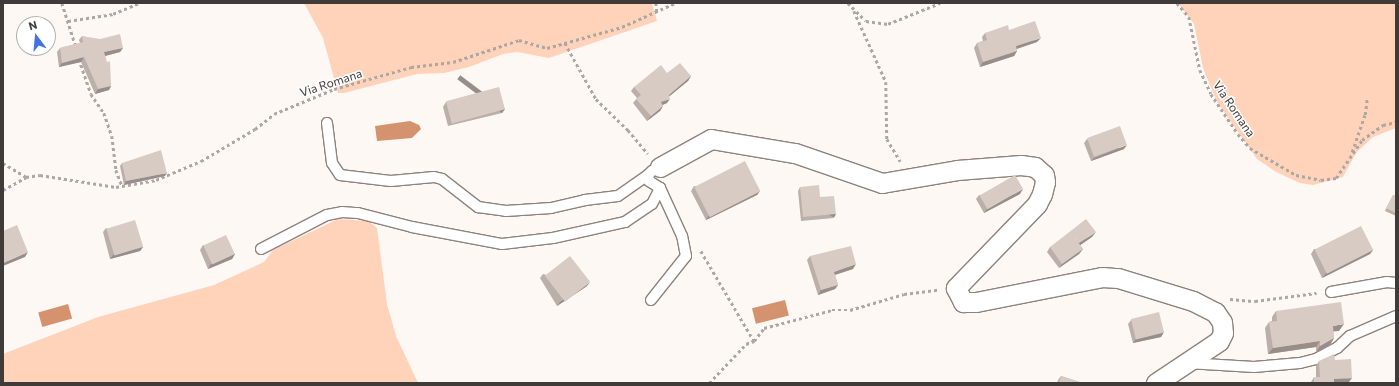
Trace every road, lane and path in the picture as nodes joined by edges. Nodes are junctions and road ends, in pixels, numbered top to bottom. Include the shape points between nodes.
1 (62, 3) edge
2 (139, 3) edge
3 (656, 3) edge
4 (675, 3) edge
5 (848, 3) edge
6 (940, 3) edge
7 (1177, 3) edge
8 (854, 11) junction
9 (657, 12) junction
10 (68, 21) junction
11 (76, 49) edge
12 (78, 56) edge
13 (1367, 99) dead end
14 (1396, 122) edge
15 (327, 123) dead end
16 (1350, 156) junction
17 (902, 163) dead end
18 (3, 164) edge
19 (654, 171) junction
20 (26, 177) junction
21 (122, 186) junction
22 (660, 188) junction
23 (3, 190) edge
24 (261, 249) dead end
25 (1396, 283) edge
26 (956, 288) junction
27 (1331, 292) joint
28 (1225, 298) dead end
29 (651, 300) dead end
30 (1396, 316) edge
31 (1188, 363) junction
32 (709, 383) edge
33 (1156, 383) edge

1 - 10 path
2 - 10 path via 113,14
3 - 9 path
4 - 9 path, Via Romana
5 - 8 path
6 - 8 path via 888,24 866,21
7 - 16 path, Via Romana via 1189,17 1200,70 1210,94 1250,148 1296,175 1321,180 1336,178
8 - 17 path via 886,82 887,139
9 - 21 path, Via Romana via 622,27 547,48 519,40 453,62 411,67 334,89 274,114 255,129 201,161 169,176
10 - 11 path
12 - 21 path via 91,94 104,113 112,136
13 - 16 path via 1365,115
14 - 16 path, Via Romana via 1383,125 1362,140
15 - 19 lane via 332,163 340,175 391,181 434,177 442,179 478,207 506,211 551,208 618,196
18 - 20 path
19 - 22 lane via 649,181
19 - 26 street via 711,139 795,153 882,183 958,170 1020,165 1035,167 1044,175 1045,182 1037,204
20 - 21 path, Via Romana via 40,175
20 - 23 path
22 - 24 lane via 652,204 625,222 553,238 502,244 412,227 358,213 342,212 327,215
22 - 29 lane via 682,236 686,256
25 - 27 lane via 1387,282
26 - 31 street via 963,302 976,302 1102,277 1118,278 1193,301 1215,312 1222,322 1223,333 1218,341
26 - 32 path via 904,294 850,310 832,310 764,328 754,341 746,344
27 - 28 path via 1255,301
30 - 31 lane via 1350,336 1322,356 1300,363 1254,367
31 - 33 street

